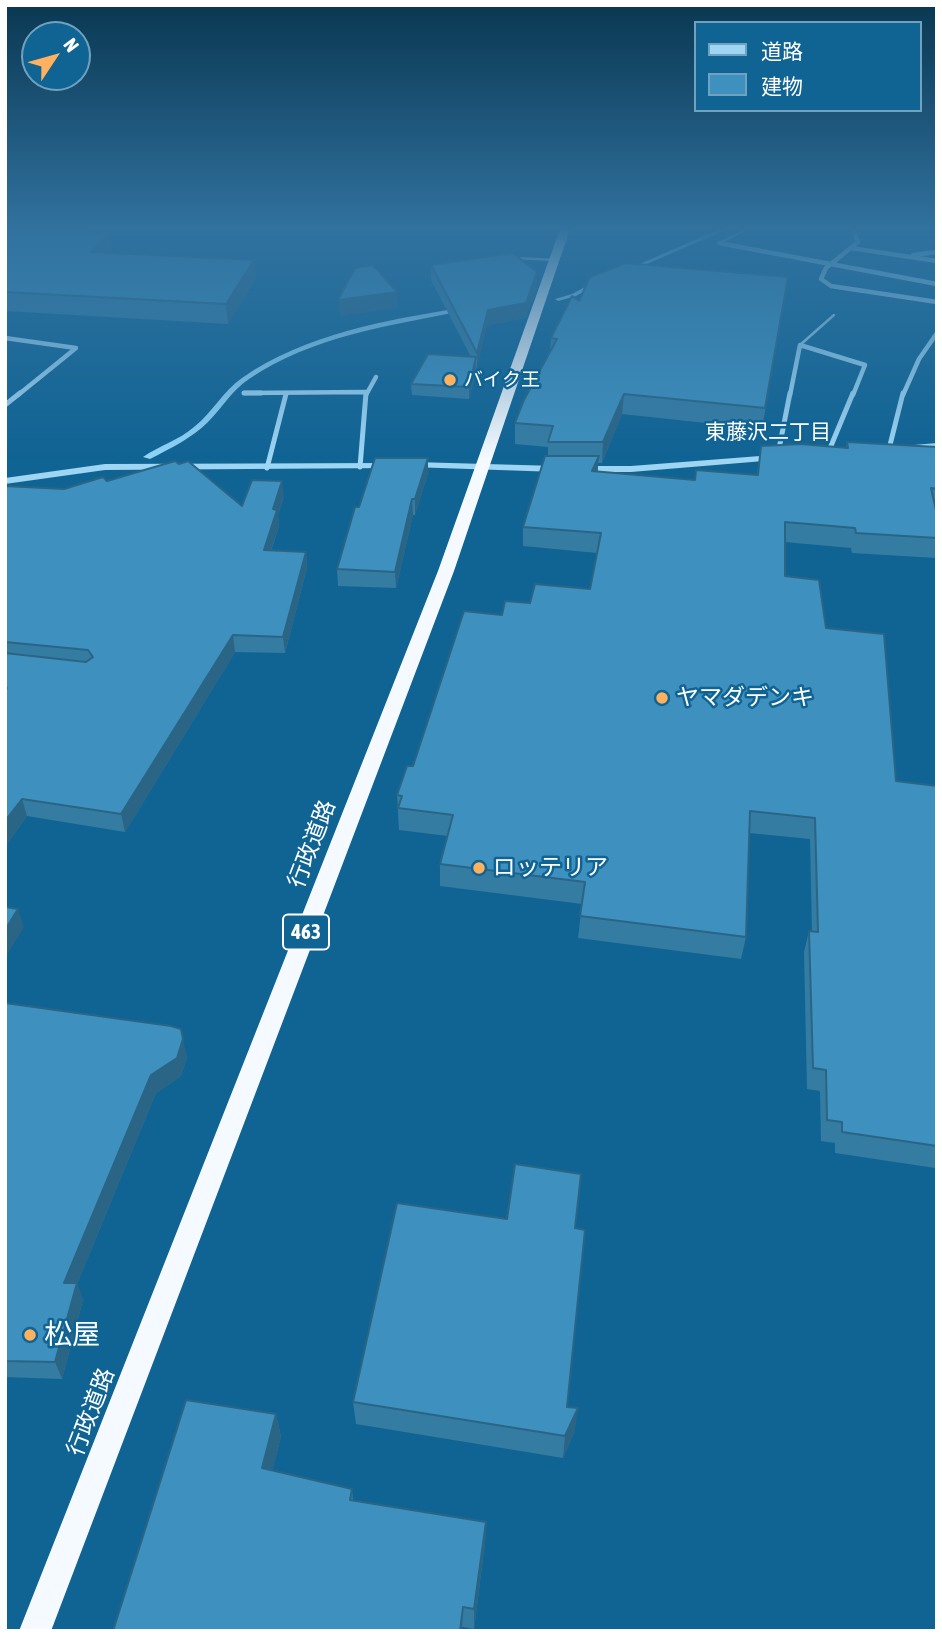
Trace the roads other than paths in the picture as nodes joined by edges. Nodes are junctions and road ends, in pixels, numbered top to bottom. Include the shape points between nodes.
1 (539, 305) edge
2 (834, 315) dead end
3 (937, 333) edge
4 (5, 338) edge
5 (800, 345) junction
6 (376, 377) dead end
7 (366, 392) junction
8 (244, 393) dead end
9 (286, 394) junction
10 (6, 403) edge
11 (937, 446) edge
12 (889, 449) junction
13 (877, 450) edge
14 (840, 452) edge
15 (828, 453) junction
16 (815, 454) edge
17 (790, 457) edge
18 (777, 458) junction
19 (360, 467) junction
20 (481, 467) junction
21 (267, 468) junction
22 (564, 469) edge
23 (577, 469) edge
24 (5, 481) edge
25 (34, 1631) edge

1 - 20 highway, 行政道路 / 463
2 - 5 lane
3 - 12 street via 915,363
4 - 10 street via 76,348
5 - 15 street via 865,365
5 - 18 street
6 - 7 street
7 - 9 street
7 - 19 street
8 - 9 street
9 - 21 street
11 - 12 street
12 - 13 street
14 - 15 street
15 - 16 street
17 - 18 street
18 - 23 street
19 - 20 street
19 - 21 street
20 - 22 street
20 - 25 highway, 行政道路 / 463 via 441,584
21 - 24 street via 105,467

